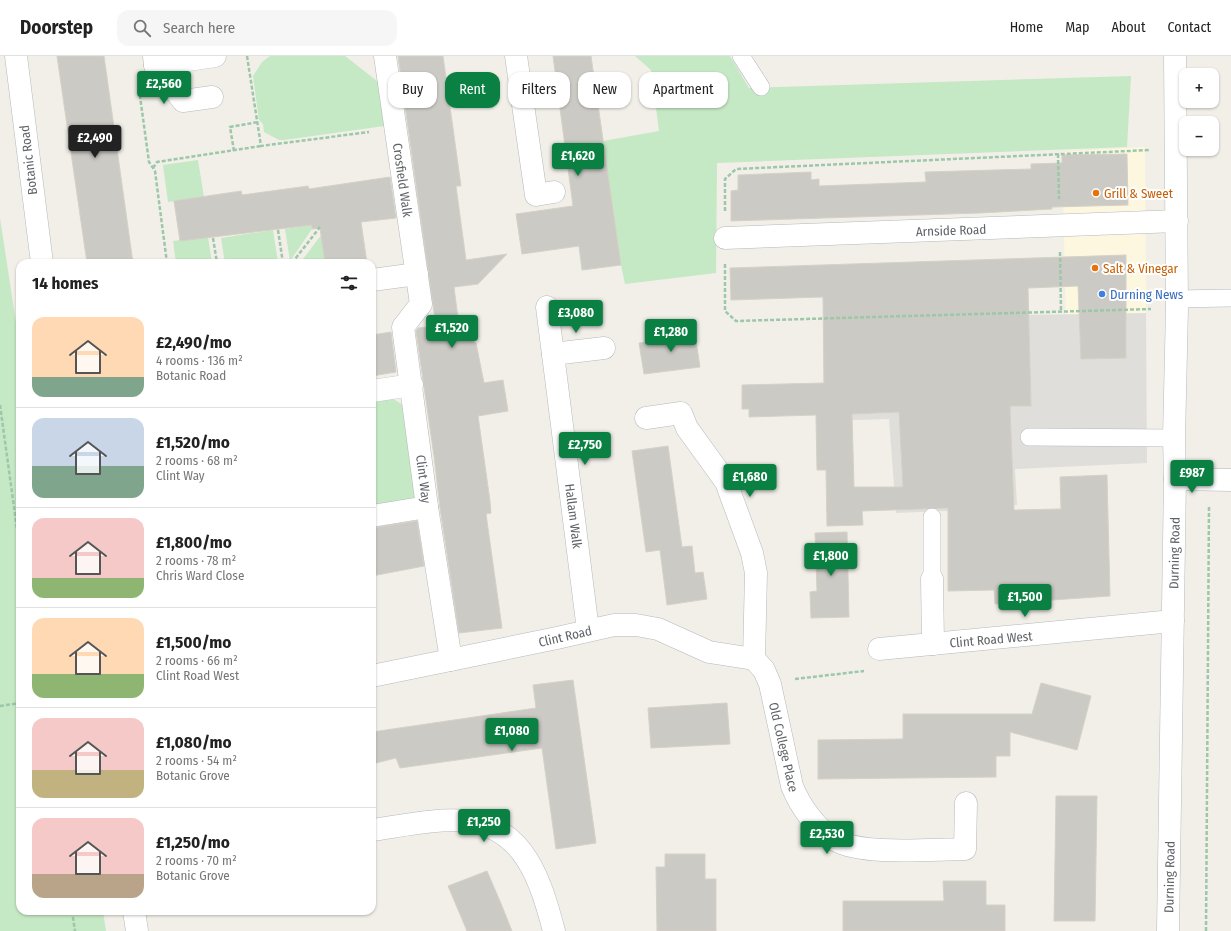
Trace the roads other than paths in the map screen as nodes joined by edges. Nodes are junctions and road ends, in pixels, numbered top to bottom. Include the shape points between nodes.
1 (16, 56) edge
2 (214, 56) edge
3 (384, 56) edge
4 (516, 56) edge
5 (741, 56) edge
6 (1175, 56) edge
7 (154, 60) edge
8 (761, 87) dead end
9 (212, 98) dead end
10 (554, 192) dead end
11 (1177, 221) junction
12 (725, 238) road end
13 (41, 259) edge
14 (417, 274) junction
15 (376, 279) edge
16 (1231, 298) edge
17 (421, 304) joint
18 (1177, 304) junction
19 (547, 307) dead end
20 (604, 348) dead end
21 (553, 354) junction
22 (412, 385) junction
23 (376, 390) edge
24 (646, 418) dead end
25 (1029, 437) dead end
26 (1174, 438) junction
27 (1175, 479) junction
28 (1231, 480) edge
29 (427, 507) junction
30 (376, 515) edge
31 (932, 517) dead end
32 (932, 579) joint
33 (1173, 621) junction
34 (588, 630) junction
35 (933, 644) junction
36 (879, 649) road end
37 (754, 659) junction
38 (451, 660) junction
39 (376, 675) edge
40 (966, 803) dead end
41 (376, 829) edge
42 (135, 915) edge
43 (137, 931) edge
44 (554, 931) edge
45 (1168, 931) edge

1 - 13 street, Botanic Road
2 - 7 street
3 - 14 street, Crosfield Walk
4 - 10 street via 536,195
5 - 8 lane
6 - 11 street, Durning Road
7 - 9 street via 183,102
11 - 12 street, Arnside Road
11 - 18 street, Durning Road
14 - 15 street
14 - 17 street, Crosfield Walk
16 - 18 lane
17 - 22 street, Clint Way via 403,327
18 - 26 street, Durning Road
19 - 21 street, Hallam Walk
20 - 21 street
21 - 34 street, Hallam Walk
22 - 23 street
22 - 29 street, Clint Way
24 - 37 street via 681,413 687,428 726,482 752,553 756,574
25 - 26 lane
26 - 27 street, Durning Road
27 - 28 street
27 - 33 street, Durning Road
29 - 30 street
29 - 38 street, Clint Way
31 - 32 lane
32 - 35 street
33 - 35 street, Clint Road West
33 - 45 street, Durning Road
34 - 37 street, Clint Road via 614,625 636,625 658,630 709,652
34 - 38 street, Clint Road
35 - 36 street, Clint Road West
37 - 40 street, Old College Place via 764,670 770,684 792,786 798,802 835,840 873,850 965,849
38 - 39 street, Clint Road
41 - 44 street via 449,820 481,824 508,836 520,847 529,861
42 - 43 street

